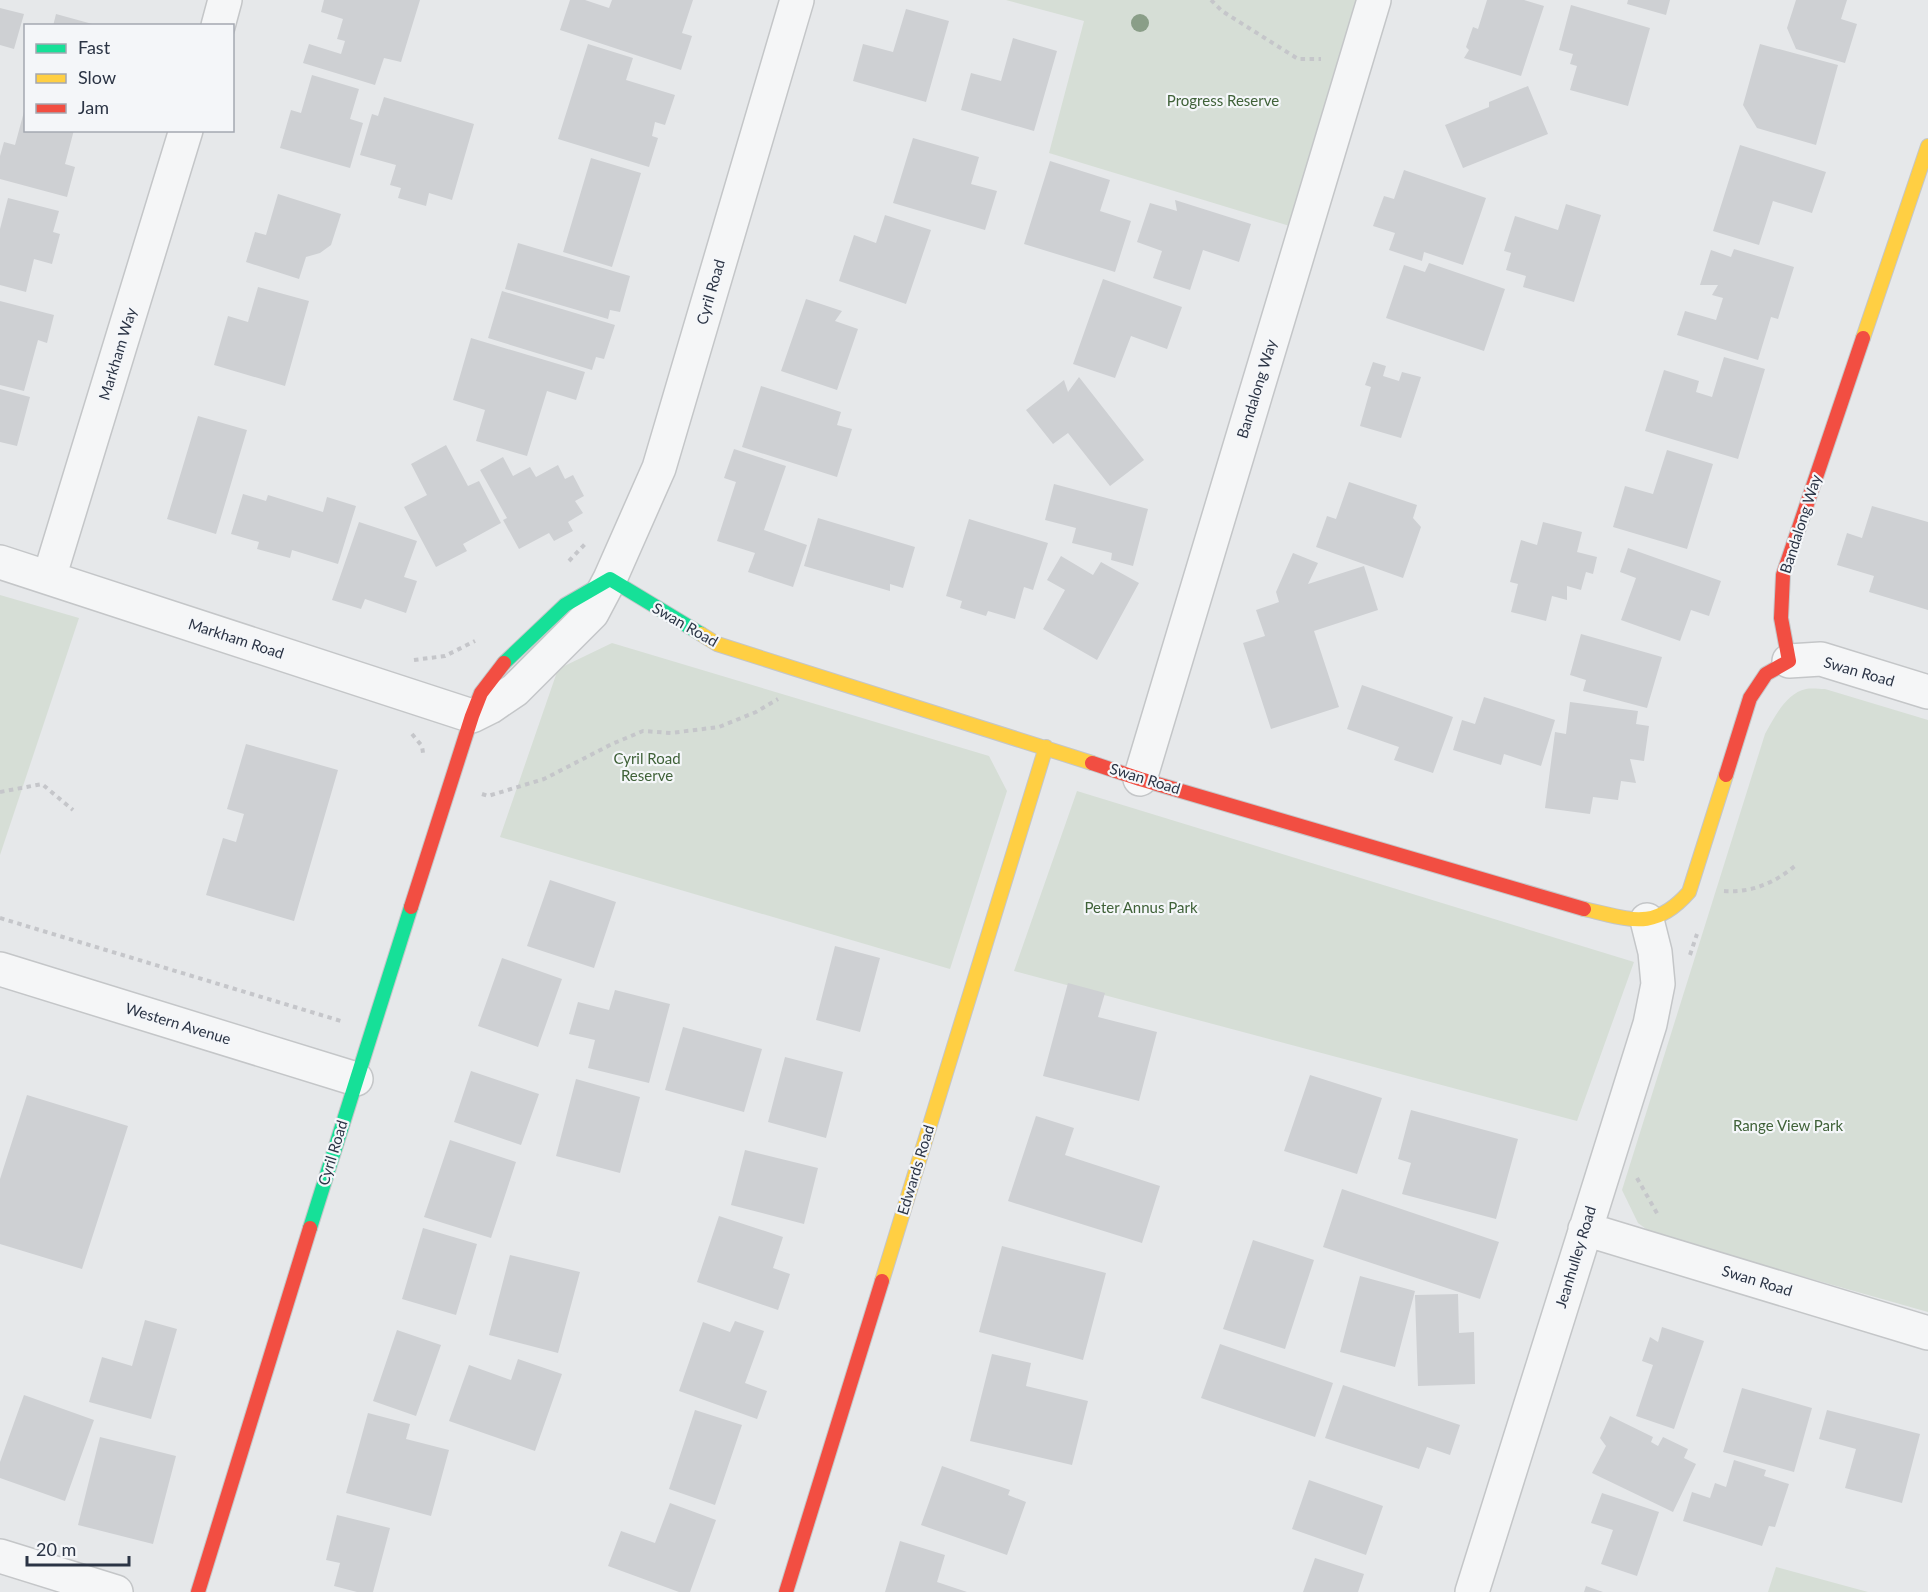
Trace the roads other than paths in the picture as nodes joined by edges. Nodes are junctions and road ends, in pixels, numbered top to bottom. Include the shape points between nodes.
1 (225, 0) edge
2 (797, 0) edge
3 (1374, 0) edge
4 (219, 24) edge
5 (185, 132) edge
6 (1928, 146) edge
7 (0, 562) edge
8 (50, 578) junction
9 (610, 579) junction
10 (1789, 661) junction
11 (1928, 692) edge
12 (472, 716) junction
13 (1046, 747) junction
14 (1140, 779) junction
15 (1647, 920) junction
16 (0, 969) edge
17 (356, 1079) junction
18 (1585, 1228) junction
19 (1928, 1333) edge
20 (0, 1556) edge
21 (116, 1592) edge
22 (198, 1592) edge
23 (786, 1592) edge
24 (1472, 1592) edge

1 - 4 street
2 - 9 street, Cyril Road via 659,468
3 - 14 street, Bandalong Way
5 - 8 street, Markham Way
6 - 10 street, Bandalong Way via 1782,575 1781,618
7 - 8 street, Markham Road
8 - 12 street, Markham Road
9 - 12 street, Cyril Road via 592,613 515,690
9 - 13 street, Swan Road via 717,645
10 - 11 street, Swan Road via 1821,659
10 - 15 street via 1766,674 1750,698 1689,892 1665,914
12 - 17 street, Cyril Road
13 - 14 street, Swan Road
13 - 23 street, Edwards Road
14 - 15 street, Swan Road via 1582,908
15 - 18 street, Jeanhulley Road via 1658,984 1650,1024
16 - 17 street, Western Avenue
17 - 22 street, Cyril Road
18 - 19 street, Swan Road
18 - 24 street, Jeanhulley Road
20 - 21 street

